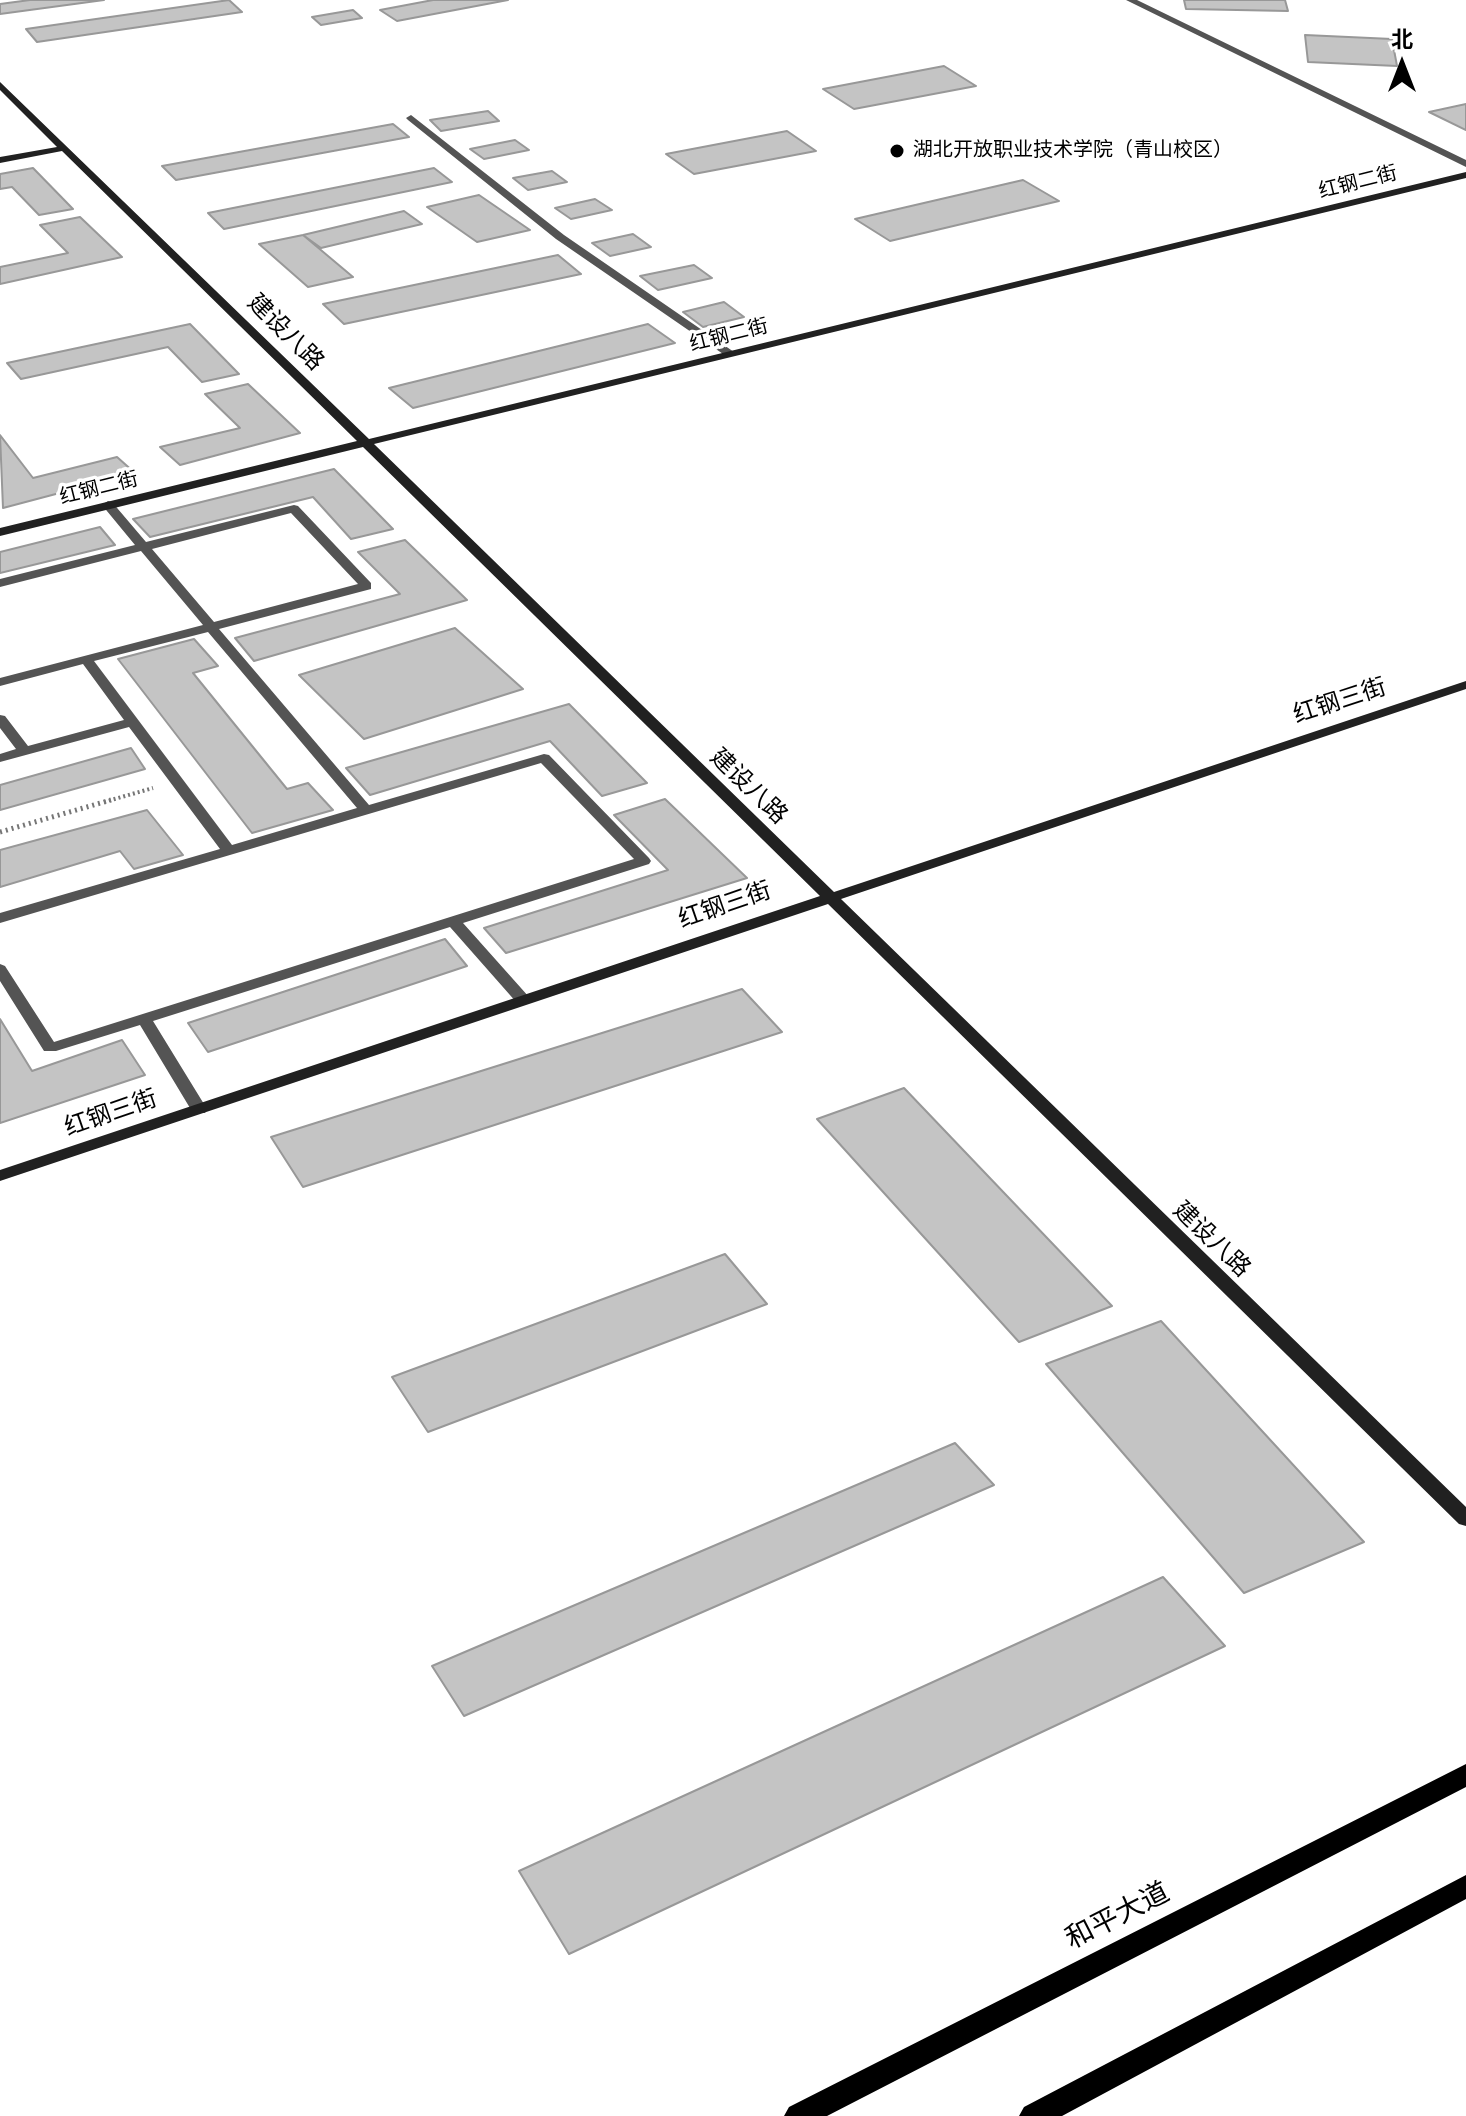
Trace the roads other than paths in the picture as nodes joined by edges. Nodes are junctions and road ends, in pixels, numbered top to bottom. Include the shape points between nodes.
1 (1130, 0) edge
2 (0, 85) edge
3 (411, 118) dead end
4 (65, 148) junction
5 (0, 160) edge
6 (1466, 164) edge
7 (1466, 175) edge
8 (730, 354) junction
9 (365, 443) junction
10 (108, 505) junction
11 (0, 532) edge
12 (143, 547) junction
13 (0, 583) edge
14 (211, 627) junction
15 (86, 660) junction
16 (0, 682) edge
17 (1466, 685) edge
18 (0, 719) edge
19 (132, 722) junction
20 (25, 752) junction
21 (0, 758) edge
22 (366, 810) junction
23 (228, 850) junction
24 (829, 896) junction
25 (0, 918) edge
26 (453, 921) junction
27 (0, 969) edge
28 (4, 985) edge
29 (523, 1000) junction
30 (144, 1018) junction
31 (199, 1109) junction
32 (2, 1172) edge
33 (1466, 1519) edge
34 (1466, 1775) edge
35 (1466, 1886) edge
36 (799, 2116) edge
37 (1034, 2116) edge

1 - 6 street
2 - 4 street, 建设八路
3 - 8 street via 560,237
4 - 5 street
4 - 9 street, 建设八路
7 - 8 street, 红钢二街
8 - 9 street, 红钢二街
9 - 10 street, 红钢二街
9 - 24 street, 建设八路
10 - 11 street, 红钢二街
10 - 12 street
12 - 13 street
12 - 14 street
12 - 14 street via 294,509 367,586
14 - 15 street
14 - 22 street
15 - 16 street
15 - 19 street
17 - 24 street, 红钢三街
18 - 20 street
19 - 20 street
19 - 23 street
20 - 21 street
22 - 23 street
22 - 26 street via 544,758 644,861
23 - 25 street
24 - 29 street, 红钢三街
24 - 33 street, 建设八路
26 - 29 street
26 - 30 street
27 - 28 street
28 - 30 street via 50,1048
29 - 31 street, 红钢三街
30 - 31 street
31 - 32 street, 红钢三街
34 - 36 main road, 和平大道
35 - 37 main road

